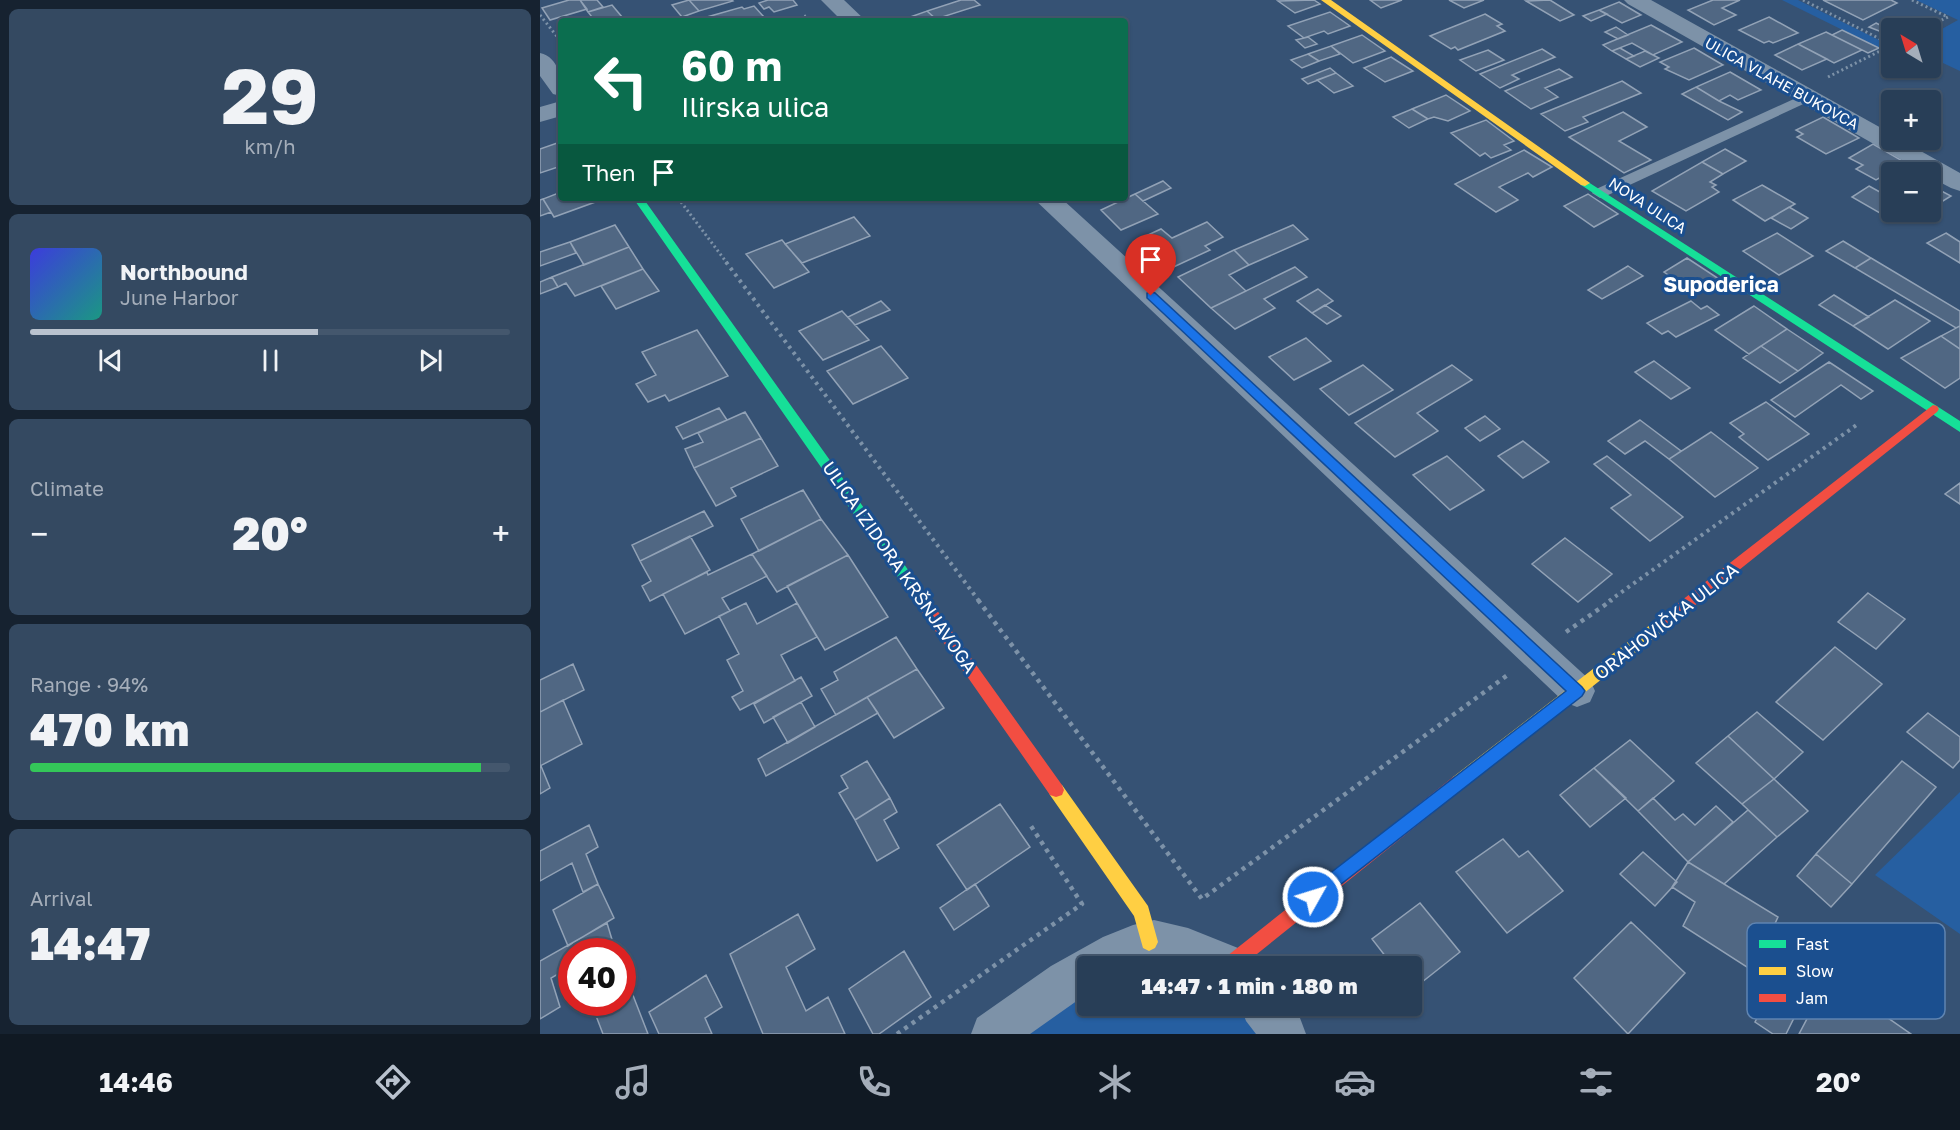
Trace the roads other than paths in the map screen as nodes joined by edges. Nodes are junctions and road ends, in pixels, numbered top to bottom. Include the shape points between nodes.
1 (1325, 0) edge
2 (1635, 0) edge
3 (540, 60) edge
4 (558, 85) edge
5 (1814, 89) junction
6 (558, 109) edge
7 (540, 115) edge
8 (1960, 183) edge
9 (1600, 193) junction
10 (640, 201) edge
11 (1049, 201) edge
12 (1933, 409) junction
13 (1960, 427) edge
14 (1577, 691) junction
15 (1149, 942) junction
16 (1110, 956) edge
17 (1208, 956) edge
18 (1240, 956) edge
19 (1077, 974) edge
20 (1270, 1016) edge
21 (993, 1034) edge
22 (1284, 1034) edge

1 - 9 street, NOVA ULICA
2 - 5 street, ULICA VLAHE BUKOVCA
3 - 4 street
5 - 8 street, ULICA VLAHE BUKOVCA
5 - 9 lane
6 - 7 street
9 - 12 street, NOVA ULICA
10 - 15 street, ULICA IZIDORA KRŠNJAVOGA via 1142,912
11 - 14 street
12 - 13 street, NOVA ULICA
12 - 14 street, ORAHOVIČKA ULICA
14 - 18 street, ORAHOVIČKA ULICA
15 - 16 street
15 - 17 street, ORAHOVIČKA ULICA
19 - 21 street
20 - 22 street

